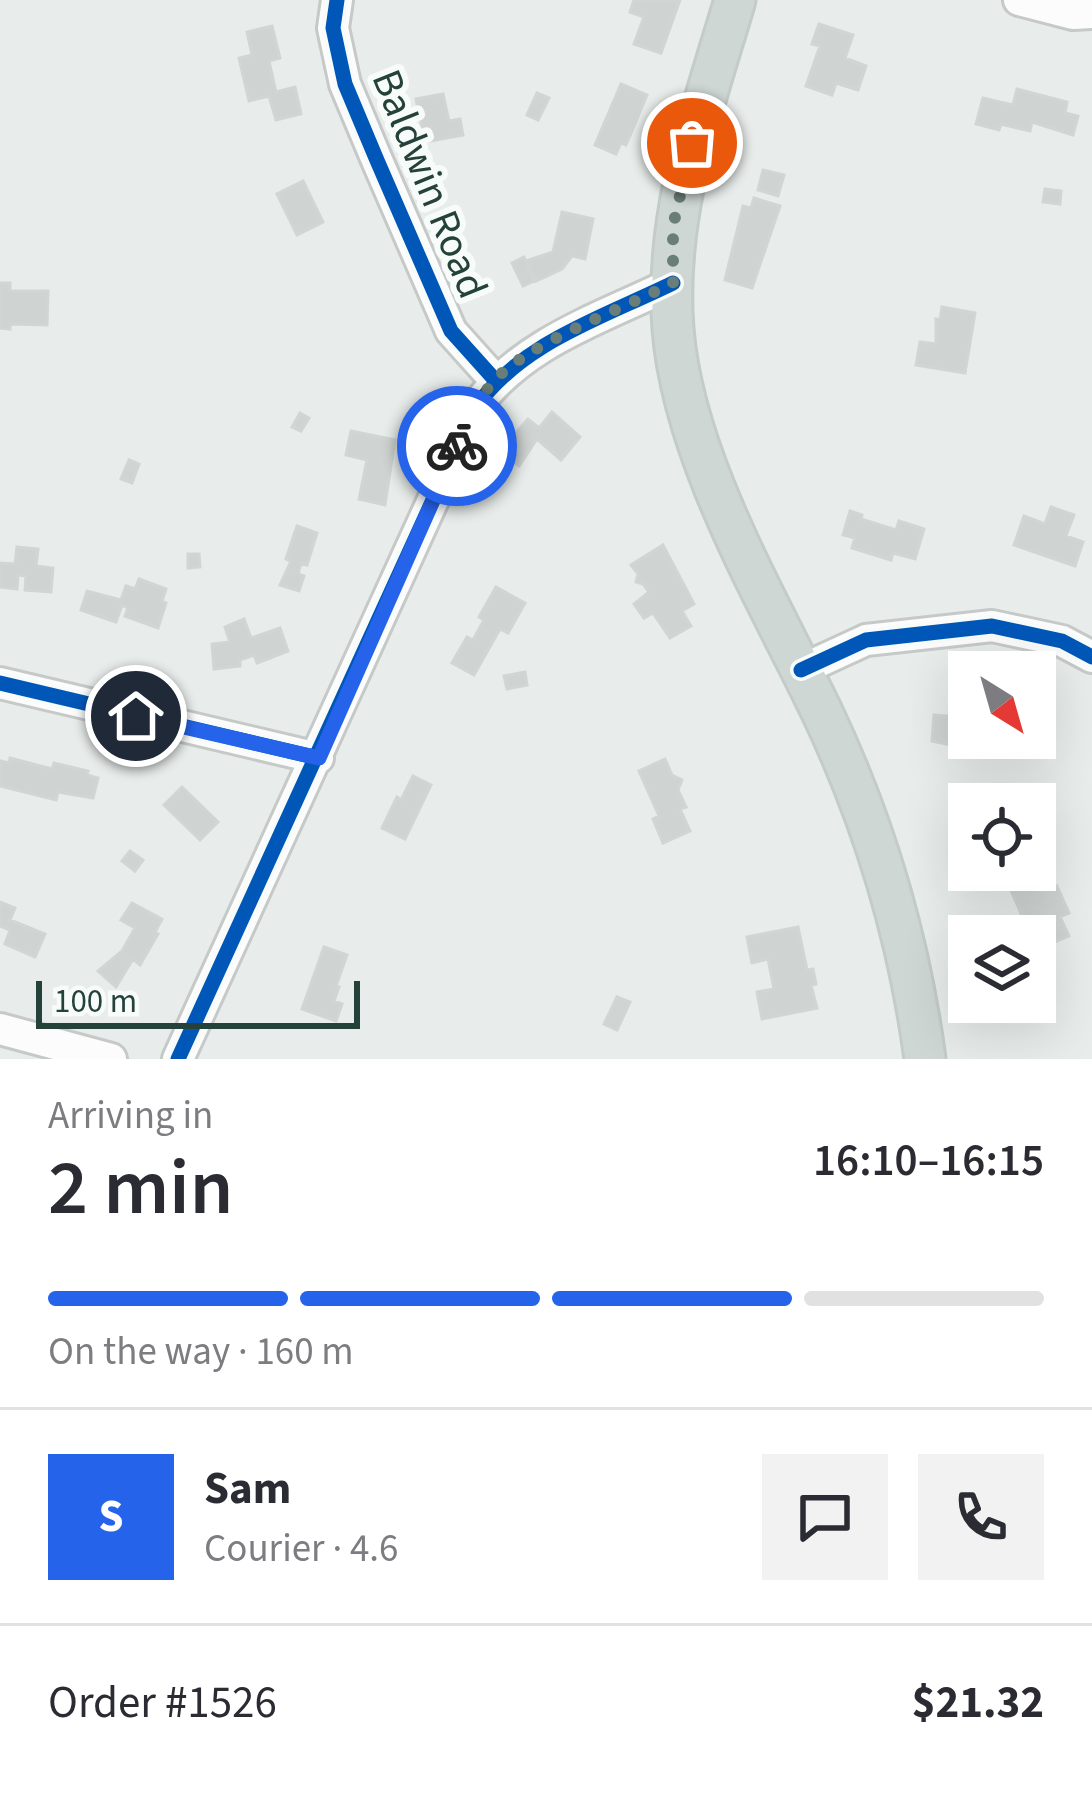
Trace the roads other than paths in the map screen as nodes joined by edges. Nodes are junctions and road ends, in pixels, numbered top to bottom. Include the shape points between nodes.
1 (337, 0) edge
2 (736, 0) edge
3 (1019, 0) edge
4 (1092, 13) edge
5 (673, 283) junction
6 (495, 380) junction
7 (1092, 657) edge
8 (801, 670) junction
9 (0, 683) edge
10 (319, 758) junction
11 (0, 1029) edge
12 (112, 1059) edge
13 (178, 1059) edge
14 (925, 1059) edge

1 - 6 street, Baldwin Road via 345,84 451,331
2 - 5 main road via 673,226
3 - 4 street
5 - 6 street via 522,357
5 - 8 main road via 673,331 702,451
6 - 10 street via 475,408
7 - 8 street via 1062,641 992,626 866,640
8 - 14 main road via 863,806
9 - 10 street
10 - 13 street
11 - 12 street

